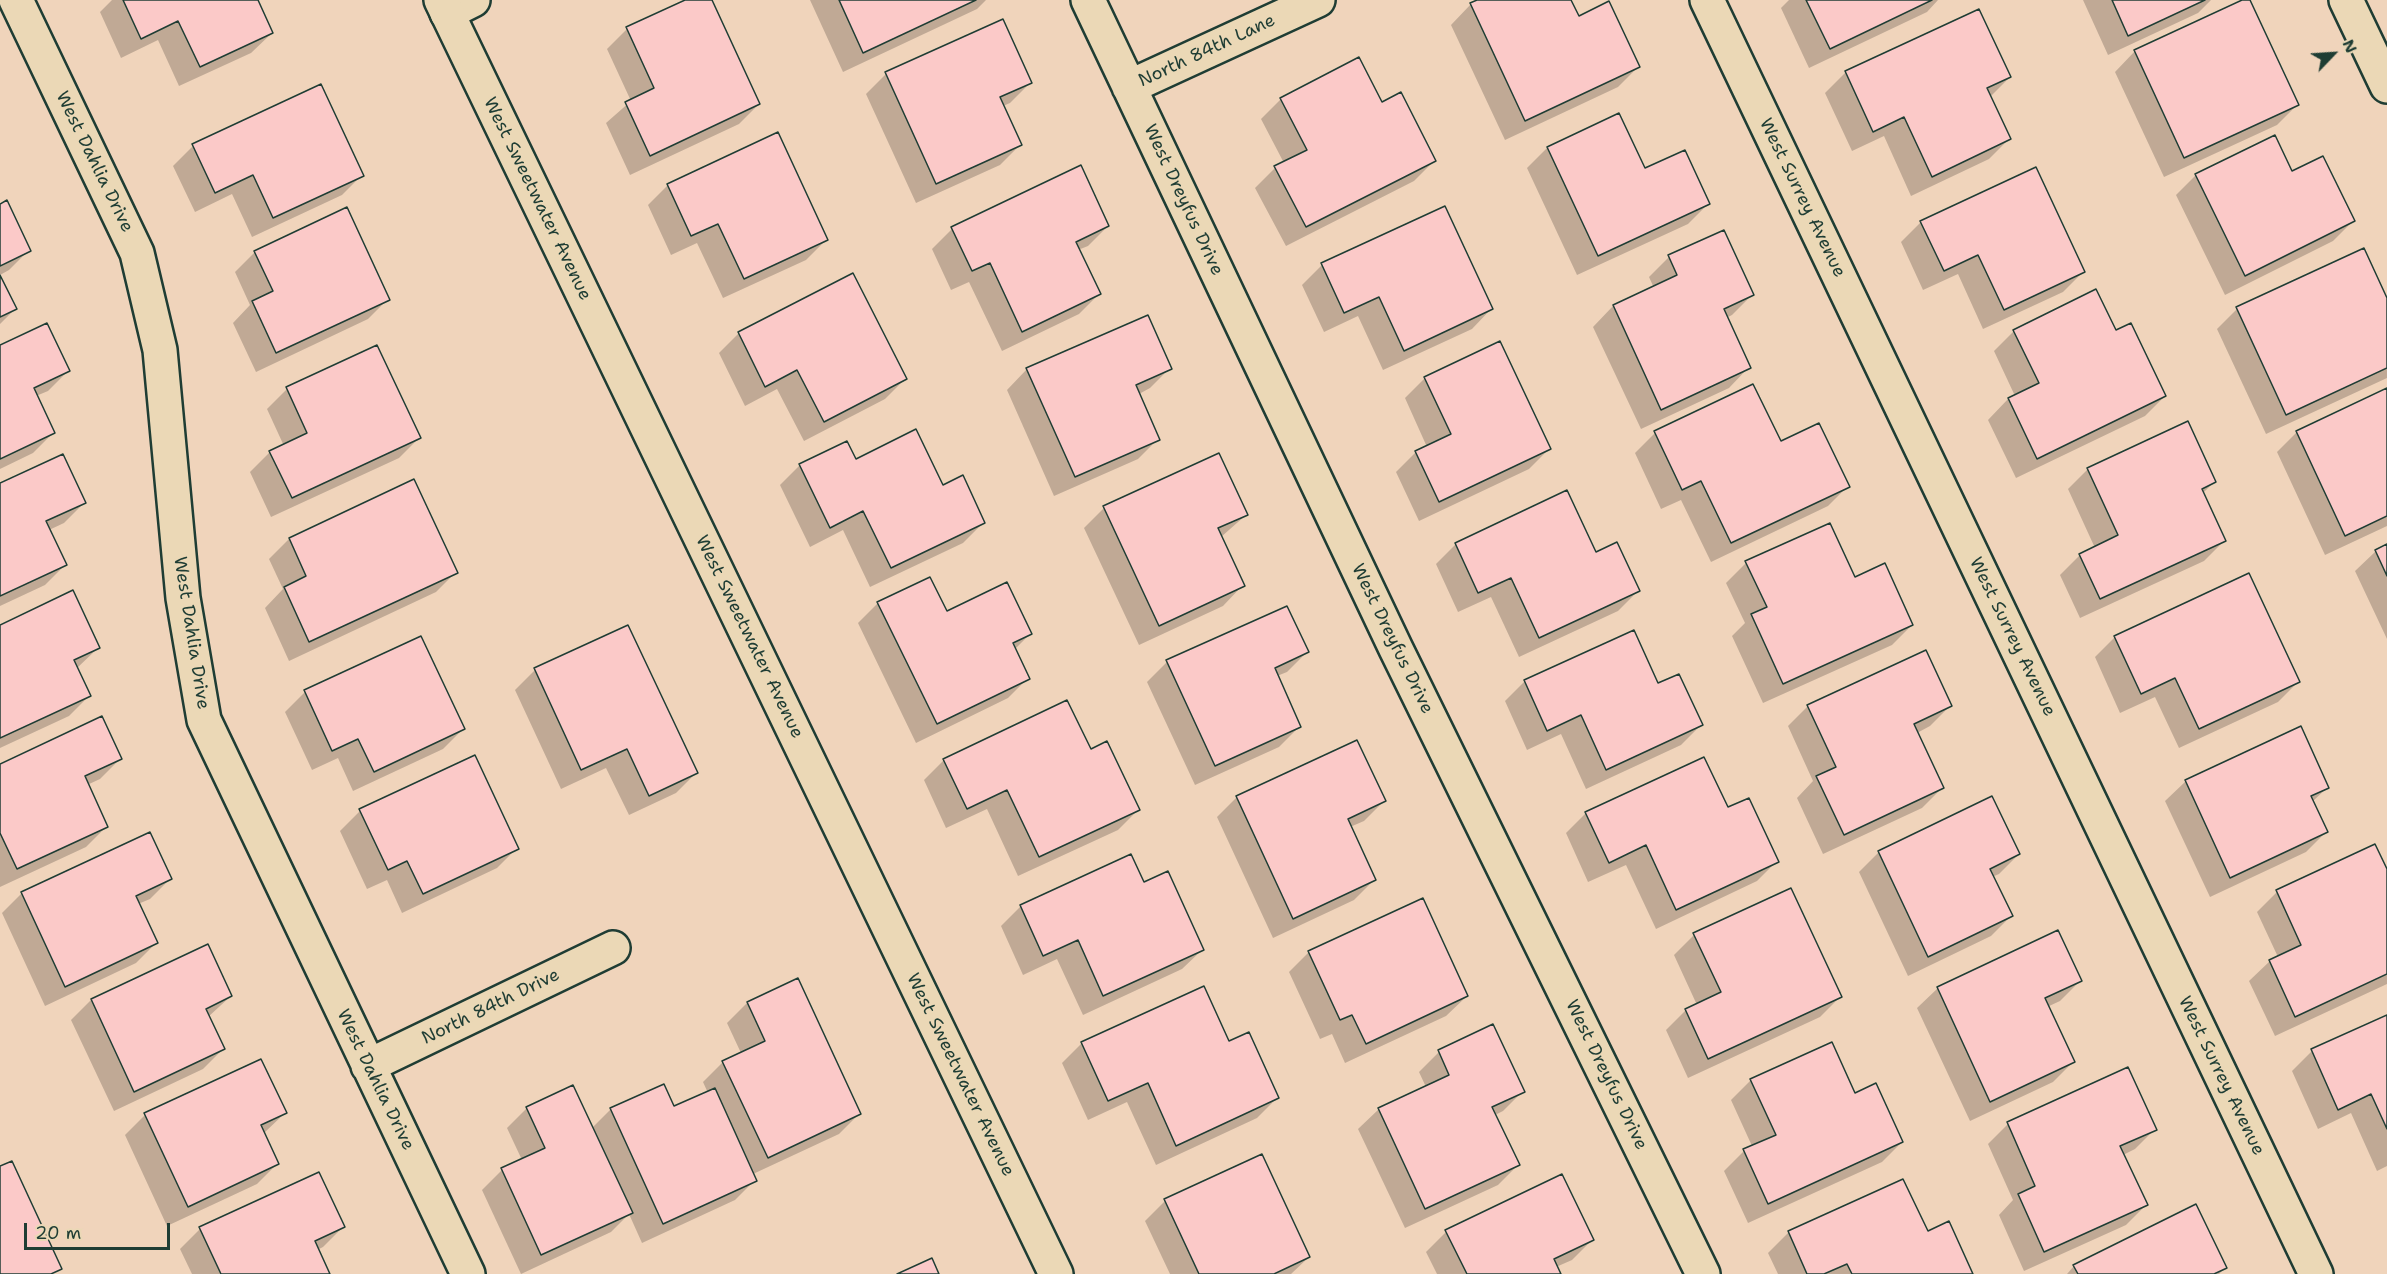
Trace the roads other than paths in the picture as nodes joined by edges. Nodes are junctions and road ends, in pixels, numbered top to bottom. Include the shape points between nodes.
1 (16, 0) edge
2 (1088, 0) edge
3 (1318, 0) edge
4 (1707, 0) edge
5 (2346, 0) edge
6 (454, 4) edge
7 (2387, 86) edge
8 (1129, 87) junction
9 (613, 948) dead end
10 (368, 1066) junction
11 (468, 1274) edge
12 (1056, 1274) edge
13 (1703, 1274) edge
14 (2316, 1274) edge

1 - 10 street, West Dahlia Drive via 137,253 160,350 183,598 204,720
2 - 8 street, West Dreyfus Drive
3 - 8 street, North 84th Lane
4 - 14 street, West Surrey Avenue
5 - 7 street
6 - 12 street, West Sweetwater Avenue
8 - 13 street, West Dreyfus Drive via 1401,660
9 - 10 street, North 84th Drive
10 - 11 street, West Dahlia Drive

